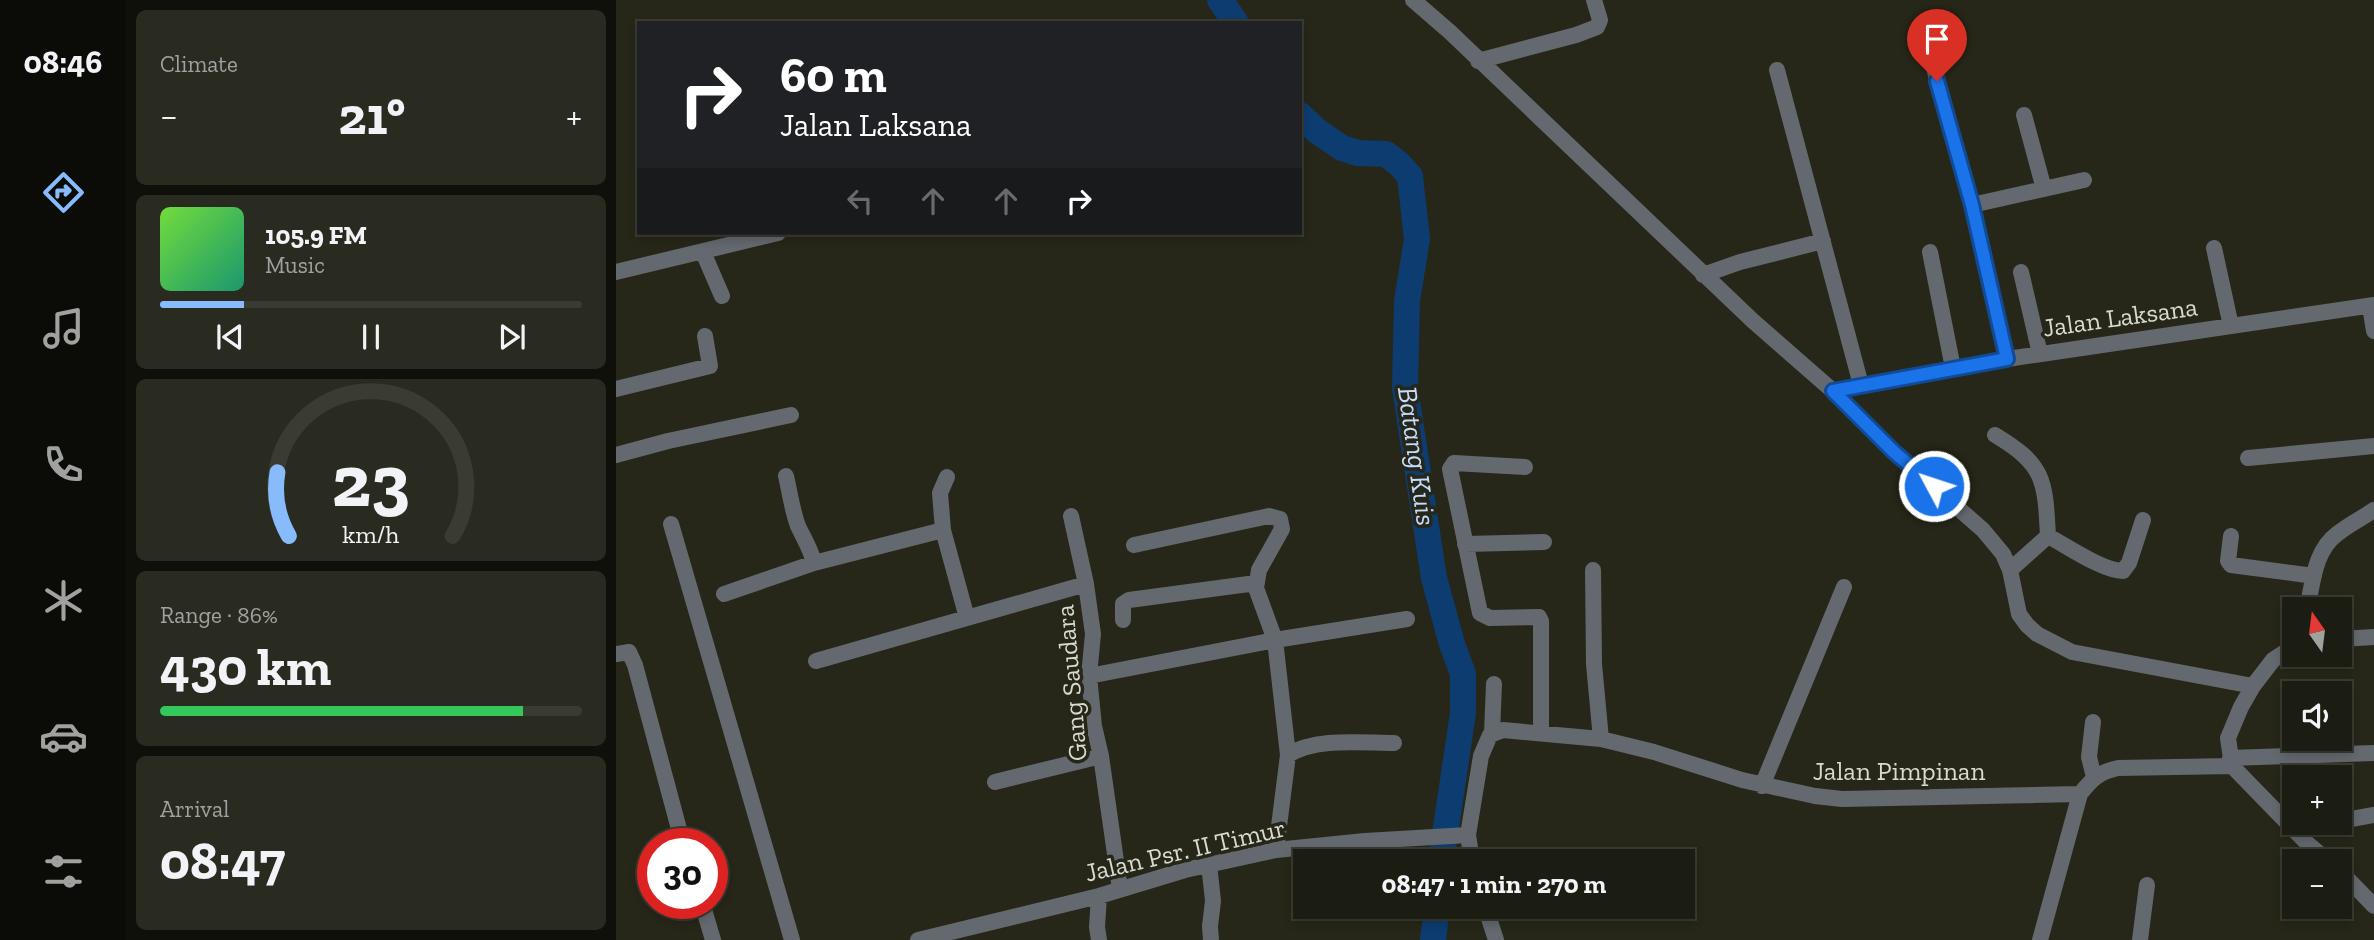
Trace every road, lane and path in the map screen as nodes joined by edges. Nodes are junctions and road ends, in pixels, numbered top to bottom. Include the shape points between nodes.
1 (1413, 0) edge
2 (1594, 0) edge
3 (1931, 57) dead end
4 (1478, 61) junction
5 (1777, 70) dead end
6 (2024, 116) dead end
7 (2084, 180) dead end
8 (2044, 189) junction
9 (1972, 205) junction
10 (763, 235) edge
11 (741, 238) edge
12 (1824, 242) junction
13 (2214, 247) dead end
14 (703, 252) junction
15 (1930, 252) dead end
16 (616, 272) edge
17 (2021, 272) dead end
18 (1703, 275) junction
19 (722, 296) dead end
20 (2372, 306) edge
21 (2231, 326) junction
22 (2374, 331) edge
23 (705, 336) dead end
24 (2040, 354) junction
25 (2007, 359) junction
26 (1954, 369) junction
27 (1861, 385) junction
28 (616, 388) edge
29 (1833, 391) junction
30 (791, 415) dead end
31 (1995, 435) dead end
32 (2374, 446) edge
33 (616, 455) edge
34 (2248, 458) dead end
35 (1525, 467) dead end
36 (786, 476) dead end
37 (947, 477) dead end
38 (2374, 510) edge
39 (1071, 516) dead end
40 (2143, 520) dead end
41 (671, 524) dead end
42 (943, 530) junction
43 (2048, 536) junction
44 (2231, 536) dead end
45 (1544, 542) dead end
46 (1465, 544) junction
47 (1134, 545) dead end
48 (814, 563) junction
49 (1593, 570) dead end
50 (2010, 570) junction
51 (2314, 576) junction
52 (1256, 583) junction
53 (1086, 584) junction
54 (1844, 587) dead end
55 (724, 594) dead end
56 (2310, 597) edge
57 (967, 618) junction
58 (1123, 620) dead end
59 (1406, 620) dead end
60 (2374, 636) edge
61 (2352, 638) edge
62 (1275, 640) junction
63 (616, 654) edge
64 (2282, 654) edge
65 (816, 661) dead end
66 (1089, 676) junction
67 (1494, 684) dead end
68 (2253, 686) junction
69 (2094, 722) dead end
70 (1492, 733) junction
71 (1541, 733) junction
72 (1601, 739) junction
73 (1394, 743) dead end
74 (2374, 754) edge
75 (1101, 755) junction
76 (1288, 755) junction
77 (2231, 762) junction
78 (2094, 777) junction
79 (995, 782) dead end
80 (1762, 786) junction
81 (2080, 794) junction
82 (2374, 815) edge
83 (2282, 817) edge
84 (2352, 819) edge
85 (679, 828) edge
86 (1464, 835) junction
87 (2299, 835) edge
88 (1468, 849) edge
89 (2315, 849) edge
90 (1276, 850) junction
91 (1209, 864) junction
92 (2352, 883) edge
93 (2147, 886) dead end
94 (1120, 889) junction
95 (1099, 896) junction
96 (2374, 905) edge
97 (707, 919) edge
98 (1490, 919) edge
99 (713, 940) edge
100 (792, 940) edge
101 (918, 940) edge
102 (1099, 940) edge
103 (1211, 940) edge
104 (1496, 940) edge
105 (2040, 940) edge
106 (2140, 940) edge

1 - 4 street
2 - 4 street via 1600,20 1597,27
3 - 9 street
4 - 18 street
5 - 12 street
6 - 8 street
7 - 8 street
8 - 9 street
9 - 25 street
10 - 11 street
11 - 14 street
12 - 18 street
12 - 27 street
13 - 21 street
14 - 16 street
14 - 19 street
15 - 26 street
17 - 24 street
18 - 29 street
20 - 21 street, Jalan Laksana
20 - 22 street
21 - 24 street, Jalan Laksana
23 - 28 street via 710,366
24 - 25 street, Jalan Laksana
25 - 26 street, Jalan Laksana
26 - 27 street, Jalan Laksana
27 - 29 street, Jalan Laksana
29 - 50 street via 1983,530
30 - 33 street
31 - 43 street via 2021,450 2034,467 2044,487
32 - 34 street
35 - 46 street via 1452,463
36 - 48 street via 794,513
37 - 42 street via 940,493
38 - 51 street via 2336,534 2320,553
39 - 53 street, Gang Saudara
40 - 43 street via 2129,563 2118,571
41 - 100 street
42 - 48 street
42 - 57 street
43 - 50 street
44 - 51 street via 2231,565
45 - 46 street
46 - 71 street via 1481,614 1541,621
47 - 52 street via 1276,517 1282,529
48 - 55 street
49 - 72 street
50 - 68 street via 2019,614 2052,643 2072,652
51 - 56 street
52 - 58 street via 1129,600 1123,604
52 - 62 street
53 - 57 street
53 - 66 street, Gang Saudara via 1093,634
54 - 80 street
57 - 65 street
59 - 62 street
60 - 61 street
62 - 66 street
62 - 76 street
63 - 85 street via 629,652 635,665
64 - 68 street
66 - 75 street, Gang Saudara
67 - 70 street
68 - 77 street via 2228,738
69 - 78 street via 2089,757
70 - 71 street, Jalan Pimpinan
70 - 86 street via 1483,746
71 - 72 street, Jalan Pimpinan
72 - 80 street, Jalan Pimpinan
73 - 76 street via 1319,744
74 - 77 street
75 - 79 street
75 - 94 street, Gang Saudara
76 - 90 street
77 - 78 street via 2118,768
77 - 83 street
78 - 81 street
80 - 81 street, Jalan Pimpinan via 1842,799
81 - 105 street
82 - 84 street
86 - 88 street
86 - 90 street, Jalan Psr. II Timur
87 - 89 street
90 - 91 street, Jalan Psr. II Timur
91 - 94 street, Jalan Psr. II Timur
91 - 103 street
92 - 96 street
93 - 106 street
94 - 95 street, Jalan Psr. II Timur
95 - 101 street, Jalan Psr. II Timur
95 - 102 street
97 - 99 street
98 - 104 street

